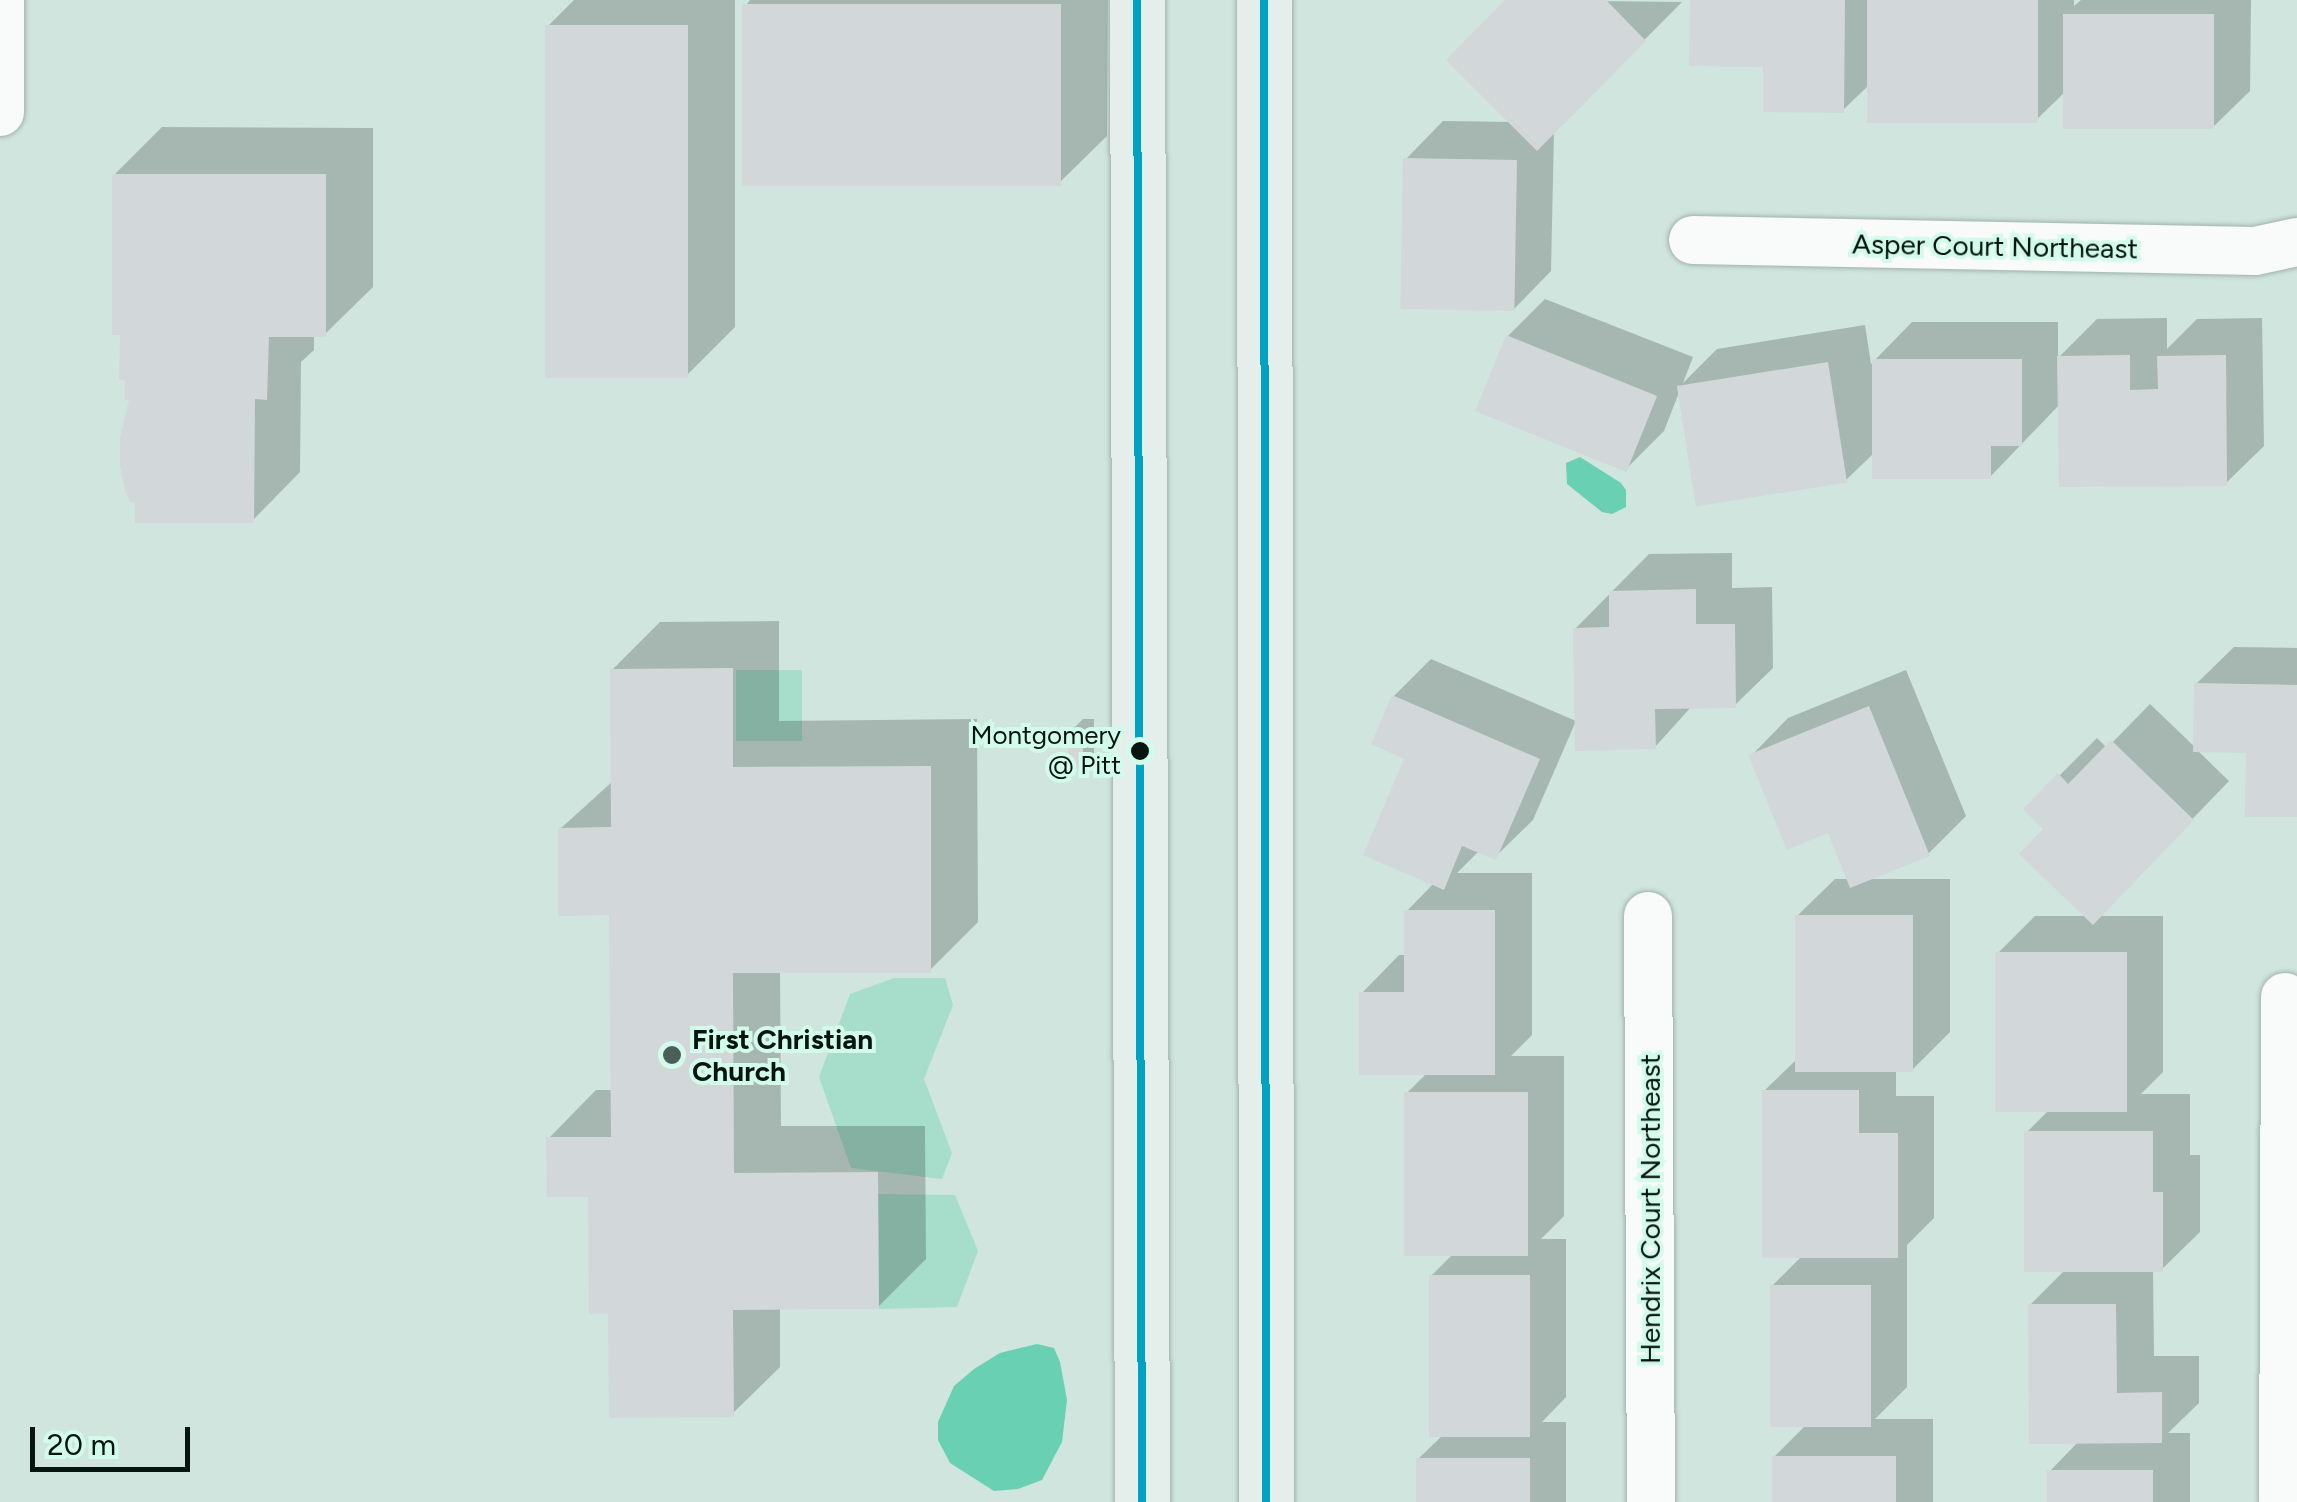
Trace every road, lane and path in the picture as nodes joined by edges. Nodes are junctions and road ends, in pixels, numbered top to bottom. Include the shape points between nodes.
1 (0, 0) edge
2 (1137, 0) edge
3 (1264, 0) edge
4 (0, 112) edge
5 (1693, 240) dead end
6 (2297, 242) edge
7 (1648, 916) dead end
8 (2285, 997) dead end
9 (1142, 1502) edge
10 (1266, 1502) edge
11 (1651, 1502) edge
12 (2283, 1502) edge

1 - 4 street
2 - 9 main road
3 - 10 main road
5 - 6 street, Asper Court Northeast via 2255,251
7 - 11 street, Hendrix Court Northeast
8 - 12 street

